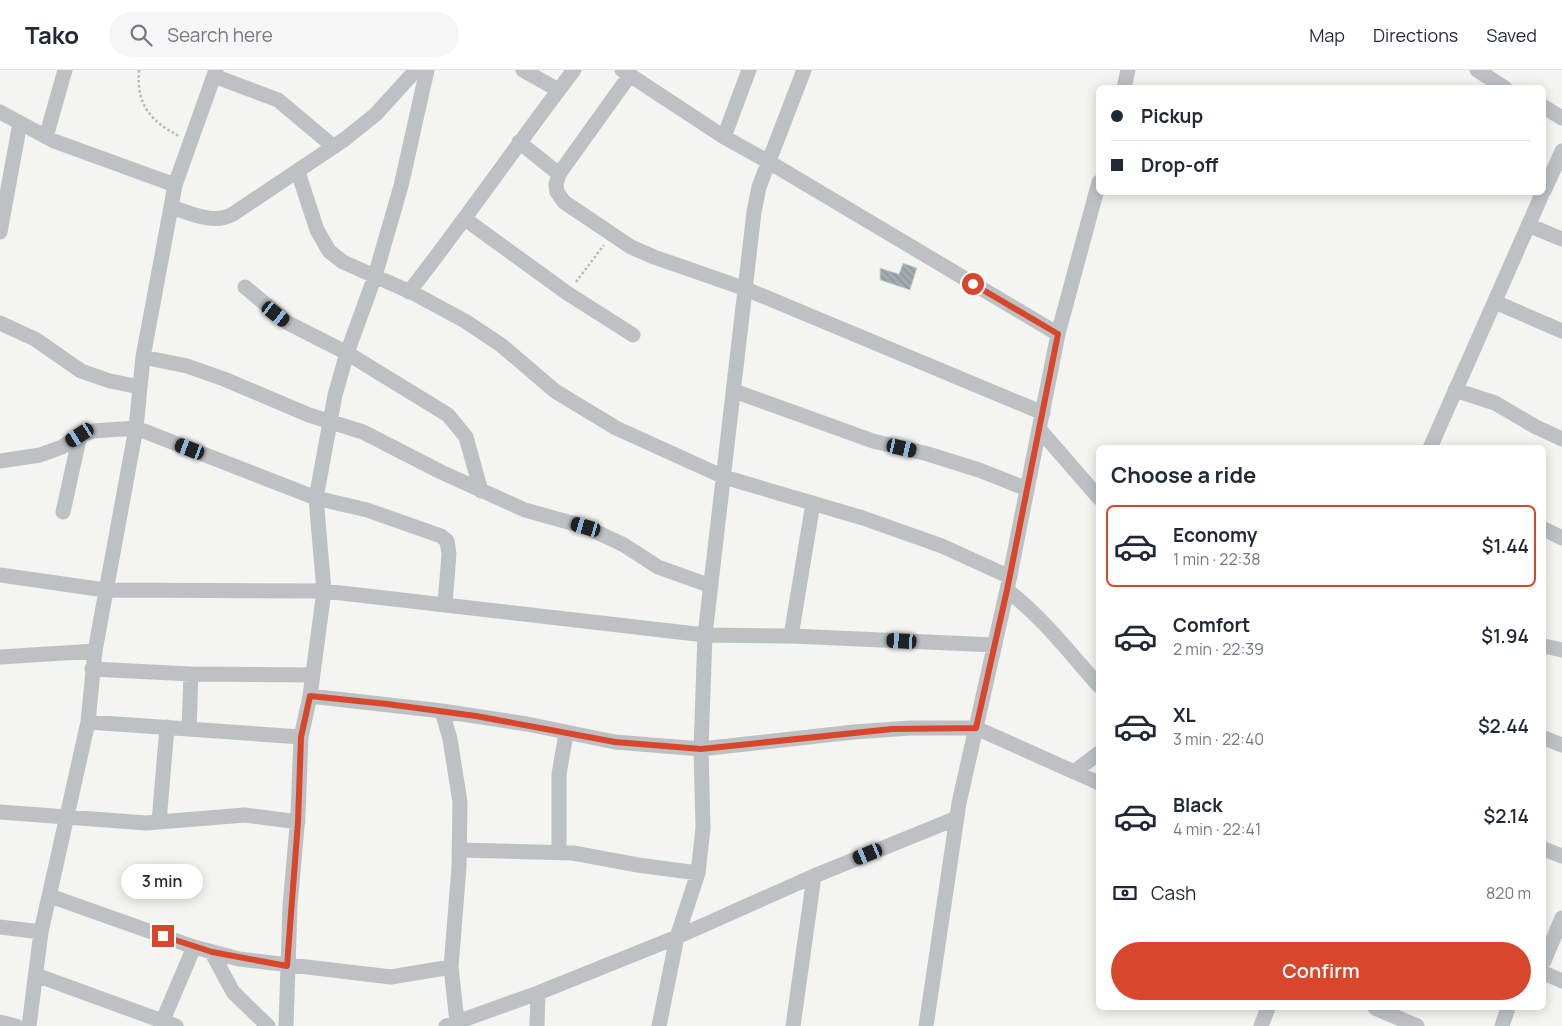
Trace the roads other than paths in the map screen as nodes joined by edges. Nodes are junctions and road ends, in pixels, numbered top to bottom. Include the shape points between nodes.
1 (65, 70) edge
2 (427, 70) edge
3 (523, 70) edge
4 (574, 70) edge
5 (749, 70) edge
6 (804, 70) edge
7 (1128, 70) edge
8 (1477, 70) edge
9 (408, 72) edge
10 (626, 72) edge
11 (215, 73) edge
12 (1125, 85) edge
13 (1500, 85) edge
14 (558, 90) junction
15 (1546, 108) edge
16 (0, 112) edge
17 (1562, 118) edge
18 (20, 123) junction
19 (46, 136) junction
20 (724, 137) junction
21 (519, 142) junction
22 (334, 147) junction
23 (1562, 151) edge
24 (769, 162) junction
25 (298, 172) junction
26 (559, 174) junction
27 (175, 185) junction
28 (1546, 186) edge
29 (1096, 193) edge
30 (1542, 195) edge
31 (171, 207) junction
32 (465, 219) junction
33 (1528, 225) junction
34 (0, 232) edge
35 (1562, 240) edge
36 (375, 276) junction
37 (245, 287) dead end
38 (746, 289) junction
39 (409, 292) junction
40 (1495, 302) junction
41 (0, 323) edge
42 (1562, 331) edge
43 (633, 334) dead end
44 (1058, 334) junction
45 (347, 353) junction
46 (144, 357) junction
47 (140, 386) junction
48 (1455, 390) junction
49 (734, 391) junction
50 (1043, 413) junction
51 (330, 421) junction
52 (136, 428) junction
53 (1040, 430) junction
54 (80, 435) junction
55 (1562, 439) edge
56 (1431, 445) edge
57 (0, 461) edge
58 (724, 477) junction
59 (1027, 489) junction
60 (481, 491) junction
61 (1096, 495) edge
62 (316, 498) junction
63 (813, 503) junction
64 (63, 512) dead end
65 (1546, 530) edge
66 (1562, 538) edge
67 (0, 576) edge
68 (1008, 584) junction
69 (711, 586) junction
70 (105, 590) junction
71 (324, 591) junction
72 (445, 604) junction
73 (705, 635) junction
74 (791, 636) junction
75 (995, 645) junction
76 (1546, 646) edge
77 (1562, 650) edge
78 (95, 651) junction
79 (0, 657) edge
80 (92, 669) junction
81 (191, 674) junction
82 (313, 675) junction
83 (1096, 682) edge
84 (310, 696) junction
85 (442, 711) junction
86 (88, 722) junction
87 (167, 727) junction
88 (976, 728) junction
89 (189, 730) junction
90 (566, 734) junction
91 (301, 737) junction
92 (1546, 739) edge
93 (1562, 745) edge
94 (701, 749) junction
95 (1096, 755) edge
96 (1074, 772) junction
97 (1096, 781) edge
98 (0, 812) edge
99 (68, 816) junction
100 (957, 818) junction
101 (159, 822) junction
102 (298, 822) junction
103 (459, 850) junction
104 (1546, 850) edge
105 (559, 852) junction
106 (1562, 856) edge
107 (698, 873) junction
108 (814, 876) junction
109 (50, 896) junction
110 (1562, 918) edge
111 (0, 927) edge
112 (41, 932) junction
113 (677, 937) junction
114 (194, 947) junction
115 (212, 952) junction
116 (1546, 956) edge
117 (287, 966) junction
118 (451, 967) junction
119 (1546, 974) edge
120 (36, 975) junction
121 (1562, 981) edge
122 (538, 993) junction
123 (1267, 1010) edge
124 (1380, 1010) edge
125 (1507, 1010) edge
126 (0, 1022) edge
127 (169, 1023) edge
128 (452, 1024) edge
129 (16, 1026) edge
130 (29, 1026) edge
131 (268, 1026) edge
132 (286, 1026) edge
133 (537, 1026) edge
134 (659, 1026) edge
135 (793, 1026) edge
136 (926, 1026) edge
137 (1261, 1026) edge
138 (1417, 1026) edge
139 (1502, 1026) edge

1 - 19 street
2 - 36 street via 401,186
3 - 14 street
4 - 14 street
5 - 20 street
6 - 24 street
7 - 12 street
8 - 13 street
9 - 22 street via 376,114
10 - 20 street
10 - 26 street
11 - 22 street via 278,100
11 - 27 street
14 - 21 street
15 - 17 street
16 - 18 street
18 - 19 street
18 - 34 street
19 - 27 street
20 - 24 street
21 - 26 street
21 - 32 street
22 - 25 street
23 - 28 street
24 - 38 street via 756,199
24 - 44 street
25 - 31 street via 226,218 210,218
25 - 36 street via 317,230 329,251 343,262
26 - 38 street via 557,192 564,202 611,236 654,257
27 - 31 street
29 - 44 street
30 - 33 street
31 - 46 street
32 - 39 street
32 - 43 street via 567,293
33 - 35 street
33 - 40 street
36 - 39 street
36 - 45 street
37 - 45 street via 288,323
38 - 49 street
38 - 50 street
39 - 58 street via 472,326 555,390 616,428
40 - 42 street
40 - 48 street
41 - 47 street via 35,338 81,370 110,381
44 - 50 street
45 - 51 street
45 - 60 street via 448,415 458,425 466,437
46 - 47 street
46 - 51 street via 224,378
47 - 52 street
48 - 55 street via 1494,402
48 - 56 street
49 - 58 street
49 - 59 street via 873,441 928,454
50 - 53 street
51 - 60 street via 363,432
51 - 62 street
52 - 54 street via 104,428
52 - 62 street
52 - 70 street
53 - 59 street
53 - 61 street
54 - 57 street via 62,447 40,455
54 - 64 street
58 - 63 street
58 - 69 street
59 - 68 street
60 - 69 street via 525,510 592,529 658,567
62 - 71 street
62 - 72 street via 367,510 447,541
63 - 68 street via 942,546
63 - 74 street
65 - 66 street
67 - 70 street
68 - 75 street
68 - 83 street
69 - 73 street
70 - 71 street
70 - 78 street
71 - 72 street
71 - 82 street
72 - 73 street
73 - 74 street
73 - 94 street
74 - 75 street
75 - 88 street
76 - 77 street
78 - 79 street
78 - 80 street
80 - 81 street
80 - 86 street
81 - 82 street
81 - 89 street
82 - 84 street
84 - 85 street
84 - 91 street
85 - 90 street via 527,724
85 - 103 street via 460,802
86 - 87 street
86 - 99 street
87 - 89 street
87 - 101 street
88 - 94 street via 863,731
88 - 96 street
88 - 100 street
89 - 91 street
90 - 94 street via 615,742
90 - 105 street via 559,774
91 - 102 street
92 - 93 street
94 - 107 street via 704,788
95 - 96 street
96 - 97 street
98 - 99 street
99 - 101 street
99 - 109 street
100 - 108 street
100 - 136 street
101 - 102 street via 245,815
102 - 117 street
103 - 105 street
103 - 118 street
104 - 106 street
105 - 107 street
107 - 113 street
108 - 113 street
108 - 135 street
109 - 112 street
109 - 114 street
110 - 116 street
111 - 112 street
112 - 120 street
113 - 122 street
113 - 134 street
114 - 115 street
114 - 127 street
115 - 117 street
115 - 131 street via 233,992
117 - 118 street via 391,977
117 - 132 street
118 - 128 street
119 - 121 street
120 - 127 street
120 - 130 street
122 - 128 street
122 - 133 street
123 - 137 street
124 - 138 street
125 - 139 street
126 - 129 street

